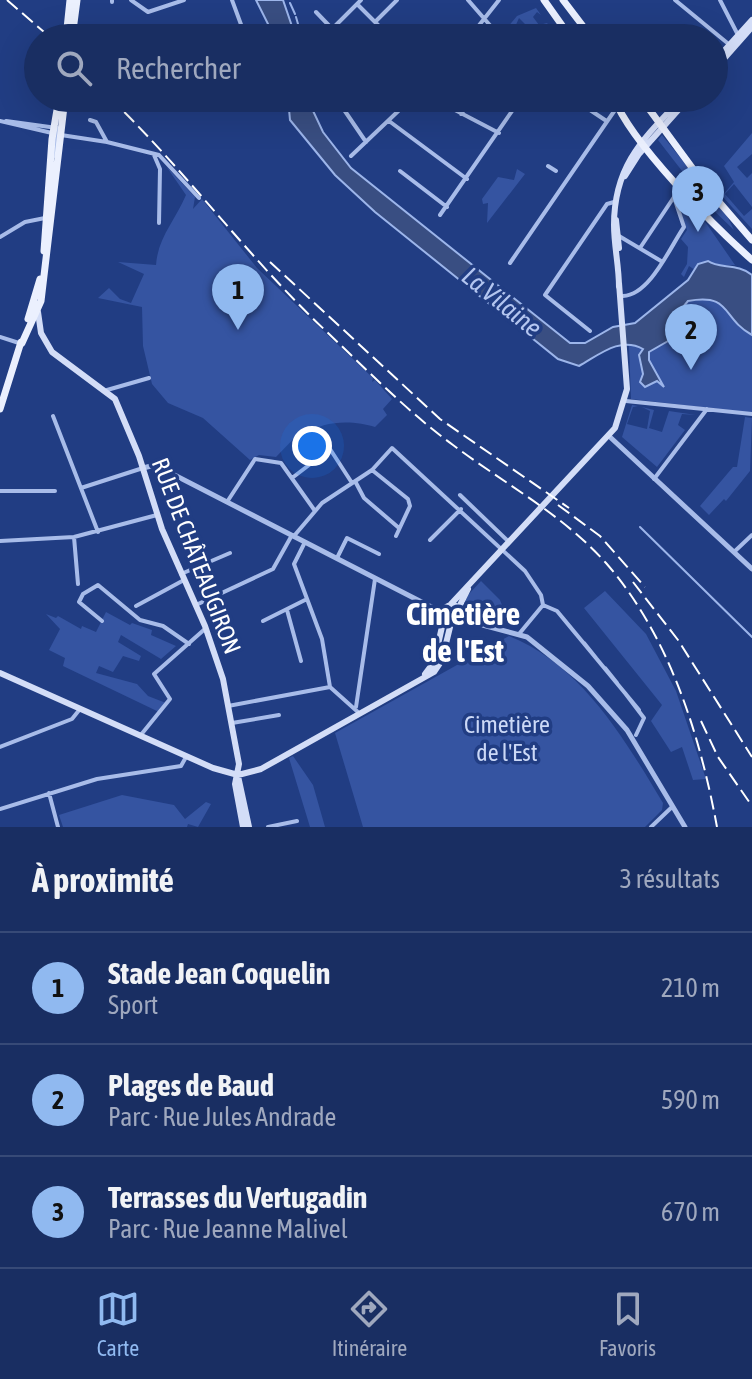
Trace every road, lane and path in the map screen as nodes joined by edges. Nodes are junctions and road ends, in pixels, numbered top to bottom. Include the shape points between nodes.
1 (131, 0) edge
2 (184, 0) edge
3 (232, 0) edge
4 (397, 0) edge
5 (468, 0) edge
6 (499, 0) edge
7 (544, 0) edge
8 (563, 0) edge
9 (675, 0) edge
10 (720, 0) edge
11 (359, 2) edge
12 (316, 12) dead end
13 (484, 18) junction
14 (752, 20) edge
15 (375, 22) joint
16 (241, 24) edge
17 (327, 24) edge
18 (337, 24) edge
19 (480, 24) edge
20 (489, 24) edge
21 (561, 24) edge
22 (581, 24) edge
23 (704, 24) edge
24 (752, 27) edge
25 (739, 38) junction
26 (728, 44) edge
27 (731, 46) junction
28 (728, 49) edge
29 (728, 50) edge
30 (60, 112) edge
31 (346, 112) edge
32 (398, 112) edge
33 (457, 112) edge
34 (512, 112) edge
35 (593, 112) edge
36 (612, 112) edge
37 (621, 112) edge
38 (652, 112) edge
39 (671, 112) edge
40 (674, 112) edge
41 (461, 114) joint
42 (0, 120) edge
43 (90, 120) dead end
44 (605, 120) junction
45 (389, 121) junction
46 (661, 124) junction
47 (56, 133) junction
48 (499, 133) junction
49 (107, 142) junction
50 (366, 142) junction
51 (643, 144) junction
52 (153, 154) junction
53 (351, 156) dead end
54 (548, 166) dead end
55 (400, 171) dead end
56 (556, 171) dead end
57 (467, 179) junction
58 (677, 183) junction
59 (674, 197) junction
60 (199, 198) dead end
61 (614, 202) junction
62 (447, 207) junction
63 (440, 215) dead end
64 (49, 218) junction
65 (159, 223) dead end
66 (1, 236) edge
67 (617, 236) junction
68 (752, 240) edge
69 (640, 248) junction
70 (752, 260) edge
71 (661, 261) junction
72 (510, 263) dead end
73 (40, 279) junction
74 (619, 283) junction
75 (623, 296) junction
76 (38, 312) junction
77 (623, 324) junction
78 (590, 331) dead end
79 (0, 337) edge
80 (22, 343) junction
81 (149, 378) dead end
82 (107, 390) junction
83 (1, 404) edge
84 (625, 404) junction
85 (707, 409) junction
86 (752, 414) edge
87 (53, 416) dead end
88 (610, 437) junction
89 (143, 468) junction
90 (372, 470) junction
91 (292, 478) junction
92 (654, 479) junction
93 (353, 482) junction
94 (81, 488) junction
95 (0, 491) edge
96 (55, 491) dead end
97 (460, 495) dead end
98 (227, 502) junction
99 (461, 509) junction
100 (315, 511) junction
101 (157, 515) junction
102 (399, 528) junction
103 (98, 532) junction
104 (752, 535) edge
105 (293, 536) junction
106 (396, 536) dead end
107 (74, 537) junction
108 (430, 540) dead end
109 (0, 541) edge
110 (305, 542) junction
111 (509, 542) junction
112 (503, 549) junction
113 (734, 552) junction
114 (230, 553) dead end
115 (379, 554) dead end
116 (337, 558) junction
117 (752, 569) edge
118 (182, 577) junction
119 (376, 578) junction
120 (78, 584) dead end
121 (307, 599) junction
122 (196, 605) junction
123 (543, 605) junction
124 (136, 606) dead end
125 (287, 610) junction
126 (458, 611) junction
127 (443, 616) junction
128 (102, 621) dead end
129 (263, 621) dead end
130 (451, 623) junction
131 (206, 628) junction
132 (519, 634) junction
133 (189, 644) junction
134 (301, 661) dead end
135 (0, 673) edge
136 (418, 680) junction
137 (330, 687) junction
138 (228, 706) junction
139 (80, 709) junction
140 (358, 710) junction
141 (279, 715) dead end
142 (230, 724) junction
143 (636, 735) dead end
144 (140, 736) junction
145 (0, 747) edge
146 (187, 756) junction
147 (238, 775) junction
148 (49, 793) junction
149 (672, 807) junction
150 (0, 809) edge
151 (297, 821) dead end
152 (58, 827) edge
153 (246, 827) edge
154 (268, 827) edge
155 (651, 827) edge
156 (685, 827) edge

1 - 2 street via 148,12
3 - 16 street
4 - 15 street
5 - 13 street
6 - 13 street
7 - 21 main road
8 - 22 main road
9 - 23 street
10 - 25 street
11 - 15 street
11 - 18 street
12 - 17 street
13 - 19 street
13 - 20 street
14 - 25 main road
24 - 25 main road
25 - 27 main road
26 - 27 street
27 - 28 main road
27 - 29 main road
30 - 47 main road
31 - 50 street
32 - 45 street
33 - 41 street
34 - 48 street
35 - 44 street
36 - 44 street
37 - 51 main road
38 - 46 main road
39 - 46 main road
40 - 46 main road
41 - 48 street
42 - 47 street
43 - 49 street
44 - 72 street
45 - 50 street
45 - 57 street
46 - 51 main road
46 - 68 main road
47 - 49 street
47 - 64 main road
47 - 64 main road
48 - 57 street
49 - 52 street
50 - 53 street
51 - 58 main road
51 - 61 main road
52 - 60 street
52 - 65 street via 160,169
54 - 56 street
55 - 62 street
57 - 62 street
58 - 59 street
58 - 70 main road
59 - 69 street
59 - 71 street via 684,227
61 - 67 main road
61 - 78 street via 607,204 545,295
62 - 63 street
64 - 66 street via 25,222
64 - 73 main road
64 - 76 main road
67 - 69 street
67 - 74 main road
69 - 71 street
71 - 75 street via 635,294
73 - 76 main road
73 - 80 main road
74 - 75 main road
74 - 77 main road
75 - 77 main road
76 - 80 main road
76 - 82 main road, RUE DE CHÂTEAUGIRON via 41,333 52,352
77 - 84 main road
79 - 80 street
80 - 83 main road
81 - 82 street
82 - 89 main road, RUE DE CHÂTEAUGIRON
84 - 85 street
84 - 88 main road
85 - 86 street
85 - 92 street
87 - 94 street
88 - 92 street
88 - 111 main road
89 - 94 street
89 - 98 street via 155,465
89 - 101 main road, RUE DE CHÂTEAUGIRON
90 - 93 street
90 - 99 street via 392,448
90 - 102 street via 408,499
91 - 93 street via 330,449
91 - 98 street via 281,463 255,459
91 - 100 street
92 - 113 street
93 - 100 street
93 - 102 street
94 - 103 street
95 - 96 street
97 - 111 street
98 - 105 street
99 - 108 street
99 - 112 street
100 - 105 street
101 - 103 street
101 - 118 main road, RUE DE CHÂTEAUGIRON
102 - 106 street
103 - 107 street
104 - 113 street
105 - 110 street
105 - 122 street via 273,569
107 - 109 street
107 - 120 street
110 - 116 street
110 - 121 street via 294,564
111 - 112 main road
112 - 123 street via 531,579
112 - 126 main road via 473,583
113 - 117 street
114 - 118 street
115 - 116 street via 347,538
116 - 119 street
118 - 122 main road, RUE DE CHÂTEAUGIRON
118 - 124 street
119 - 127 street
119 - 140 street
121 - 125 street
121 - 137 street via 322,639
122 - 131 main road, RUE DE CHÂTEAUGIRON
123 - 132 street
123 - 143 street via 562,617 639,710 644,719
125 - 129 street
125 - 134 street
126 - 127 main road
126 - 130 main road
126 - 132 street
127 - 130 main road
127 - 136 main road via 433,665
128 - 133 street via 79,602 98,585 140,620 163,626
130 - 136 main road via 441,663
131 - 133 street
131 - 138 main road, RUE DE CHÂTEAUGIRON
132 - 149 street via 545,648 604,702 627,730
133 - 144 street via 154,674 170,699
135 - 139 main road
136 - 140 main road
137 - 138 street
137 - 140 street
138 - 142 main road, RUE DE CHÂTEAUGIRON
139 - 144 main road
139 - 145 street via 72,719
140 - 147 main road via 258,771
141 - 142 street
142 - 147 main road, RUE DE CHÂTEAUGIRON
144 - 146 main road
146 - 147 main road
146 - 148 street via 181,766 97,779
147 - 153 main road, RUE DE CHÂTEAUGIRON via 235,784
148 - 150 street
148 - 152 street
149 - 155 street
149 - 156 street
151 - 154 street

